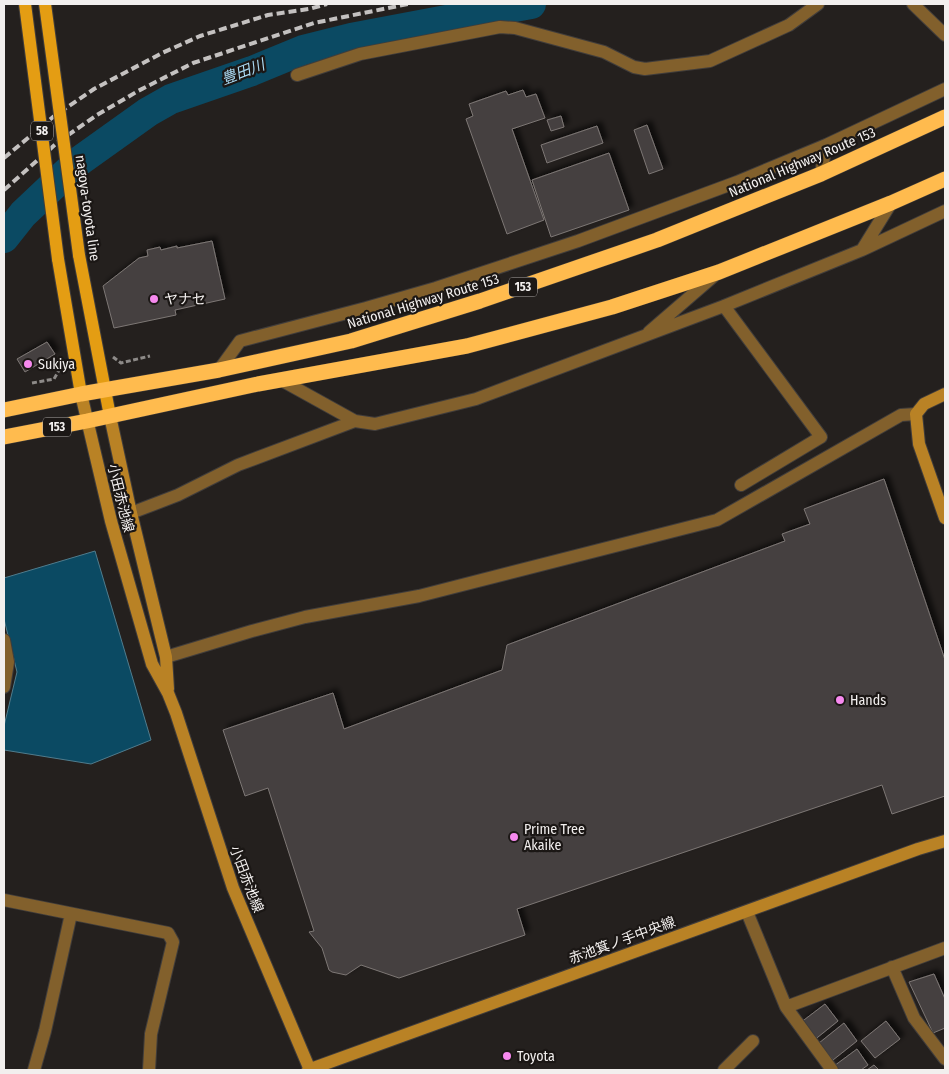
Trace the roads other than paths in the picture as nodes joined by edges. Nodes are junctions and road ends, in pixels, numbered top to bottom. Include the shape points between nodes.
1 (25, 4) edge
2 (45, 4) edge
3 (818, 4) edge
4 (914, 4) edge
5 (945, 35) edge
6 (297, 75) dead end
7 (945, 89) edge
8 (945, 117) edge
9 (826, 145) junction
10 (821, 174) junction
11 (945, 179) edge
12 (891, 203) junction
13 (945, 211) edge
14 (862, 250) junction
15 (719, 272) junction
16 (724, 306) junction
17 (642, 338) junction
18 (219, 370) junction
19 (281, 380) junction
20 (104, 390) junction
21 (81, 394) junction
22 (945, 394) edge
23 (4, 410) edge
24 (916, 414) junction
25 (110, 416) junction
26 (87, 421) junction
27 (356, 421) junction
28 (4, 437) edge
29 (741, 485) dead end
30 (131, 513) junction
31 (945, 518) edge
32 (4, 640) edge
33 (166, 657) junction
34 (4, 687) edge
35 (168, 693) junction
36 (945, 841) edge
37 (4, 900) edge
38 (747, 912) junction
39 (71, 914) junction
40 (945, 948) edge
41 (892, 967) junction
42 (786, 1007) junction
43 (753, 1041) dead end
44 (945, 1059) edge
45 (34, 1070) edge
46 (149, 1070) edge
47 (309, 1070) edge
48 (724, 1070) edge
49 (832, 1070) edge

1 - 21 main road, 58, bridge via 58,259
2 - 20 main road, nagoya-toyota line / 58, bridge via 79,255
3 - 6 street via 789,25 710,61 645,69 604,52 515,28 500,27 360,54
4 - 5 street
7 - 9 street
8 - 10 highway, National Highway Route 153 / 153
9 - 10 street
9 - 18 street via 578,241 436,288 240,341
10 - 18 highway, National Highway Route 153 / 153 via 657,240 480,302 351,341
11 - 12 highway, 153
12 - 14 street
12 - 15 highway, 153
13 - 14 street
14 - 16 street
15 - 17 street
15 - 19 highway, 153 via 612,307 467,346
16 - 17 street
16 - 29 street via 820,438
17 - 27 street via 476,399 375,424
18 - 20 highway, National Highway Route 153 / 153
19 - 25 highway, 153
19 - 27 street
20 - 21 highway, National Highway Route 153 / 153
20 - 25 main road, nagoya-toyota line / 58
21 - 23 highway, National Highway Route 153 / 153
21 - 26 street, 小田赤池線
22 - 24 street via 924,404
24 - 31 street via 920,444
24 - 33 street via 901,415 717,520 419,596 252,630
25 - 26 highway, 153
25 - 30 street, 小田赤池線
26 - 28 highway, 153
26 - 35 street, 小田赤池線 via 152,664
27 - 30 street via 238,465 178,495
30 - 33 street, 小田赤池線
32 - 34 street via 8,662
33 - 35 street, 小田赤池線
35 - 47 street, 小田赤池線 via 233,888
36 - 38 street, 赤池箕ノ手中央線 via 918,848
37 - 39 street
38 - 42 street
38 - 47 street, 赤池箕ノ手中央線
39 - 45 street
39 - 46 street via 168,933 173,942 151,1034
40 - 41 street
41 - 42 street
41 - 44 street via 914,1018
42 - 49 street
43 - 48 street

